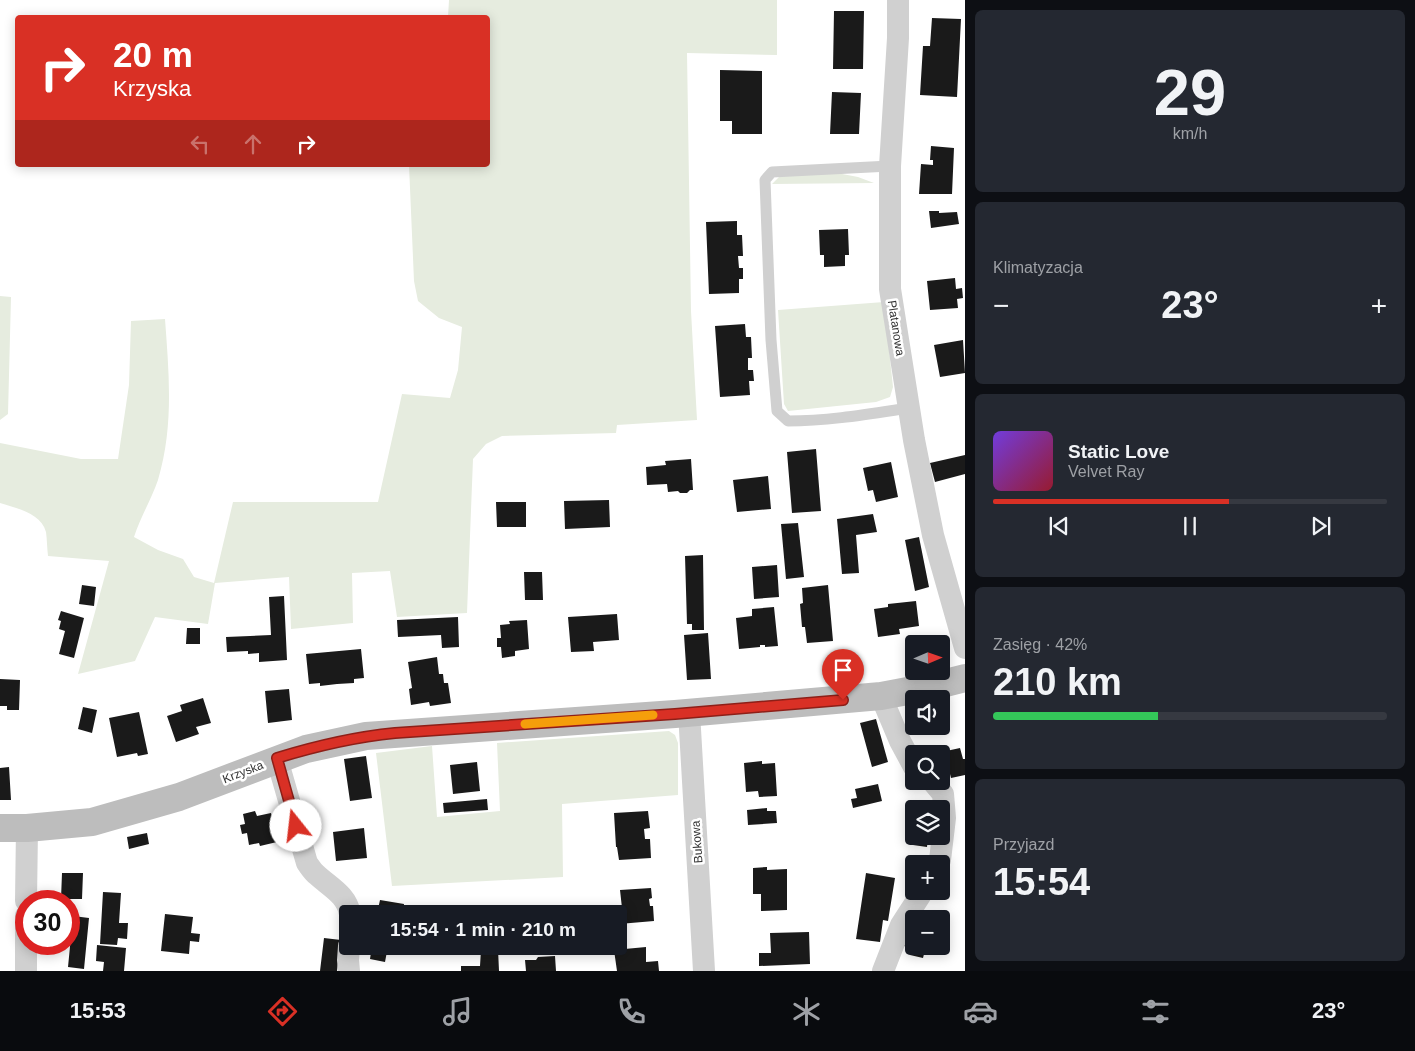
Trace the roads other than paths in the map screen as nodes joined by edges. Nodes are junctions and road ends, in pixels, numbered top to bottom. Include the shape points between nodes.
1 (898, 0) edge
2 (890, 166) junction
3 (909, 408) junction
4 (965, 648) edge
5 (965, 678) edge
6 (881, 696) junction
7 (689, 712) junction
8 (905, 750) edge
9 (277, 758) junction
10 (940, 790) edge
11 (0, 828) edge
12 (27, 828) junction
13 (939, 855) edge
14 (26, 890) edge
15 (917, 900) edge
16 (348, 905) edge
17 (26, 955) edge
18 (349, 955) edge
19 (26, 971) edge
20 (349, 971) edge
21 (704, 971) edge
22 (883, 971) edge

1 - 2 street, Platanowa
2 - 3 street, Platanowa via 890,289
2 - 3 lane via 772,172 765,180 772,348 777,411 788,421
3 - 4 street, Platanowa via 933,535
5 - 6 street, Krzyska
6 - 7 street, Krzyska
6 - 8 street
7 - 9 street, Krzyska via 366,736
7 - 21 street, Bukowa
9 - 12 street, Krzyska via 179,797 124,814 92,822
9 - 16 street via 307,863
10 - 13 street via 943,794 945,818
11 - 12 street, Krzyska
12 - 14 street
15 - 22 street via 901,926
17 - 19 street
18 - 20 street

